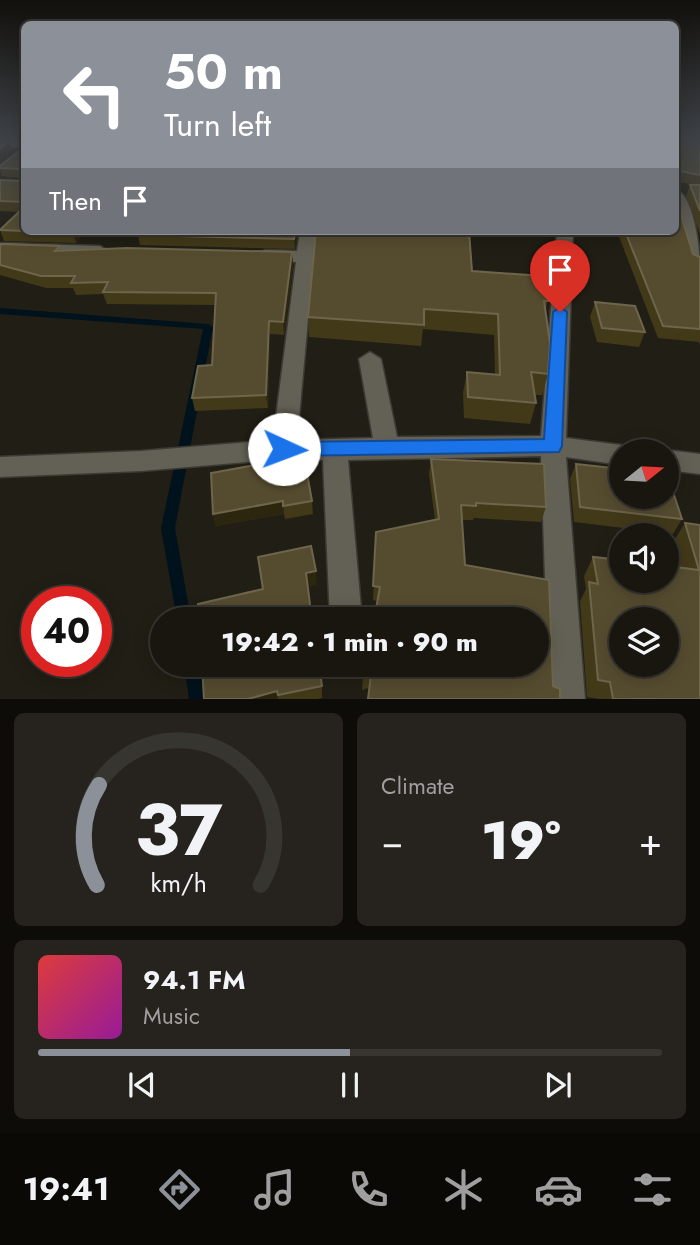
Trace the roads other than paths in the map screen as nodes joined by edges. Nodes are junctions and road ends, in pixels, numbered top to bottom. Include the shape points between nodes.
1 (680, 190) edge
2 (308, 235) edge
3 (565, 235) edge
4 (0, 248) edge
5 (111, 251) edge
6 (249, 255) edge
7 (305, 257) junction
8 (700, 265) edge
9 (370, 359) dead end
10 (552, 446) junction
11 (387, 447) junction
12 (284, 449) junction
13 (335, 451) junction
14 (609, 453) edge
15 (679, 461) edge
16 (700, 464) edge
17 (0, 467) edge
18 (345, 607) edge
19 (567, 699) edge

1 - 8 street
2 - 7 street
3 - 10 street
4 - 5 street
6 - 7 street
7 - 12 street
9 - 11 street
10 - 11 street
10 - 14 street
10 - 19 street
11 - 13 street
12 - 13 street
12 - 17 street
13 - 18 street
15 - 16 street

